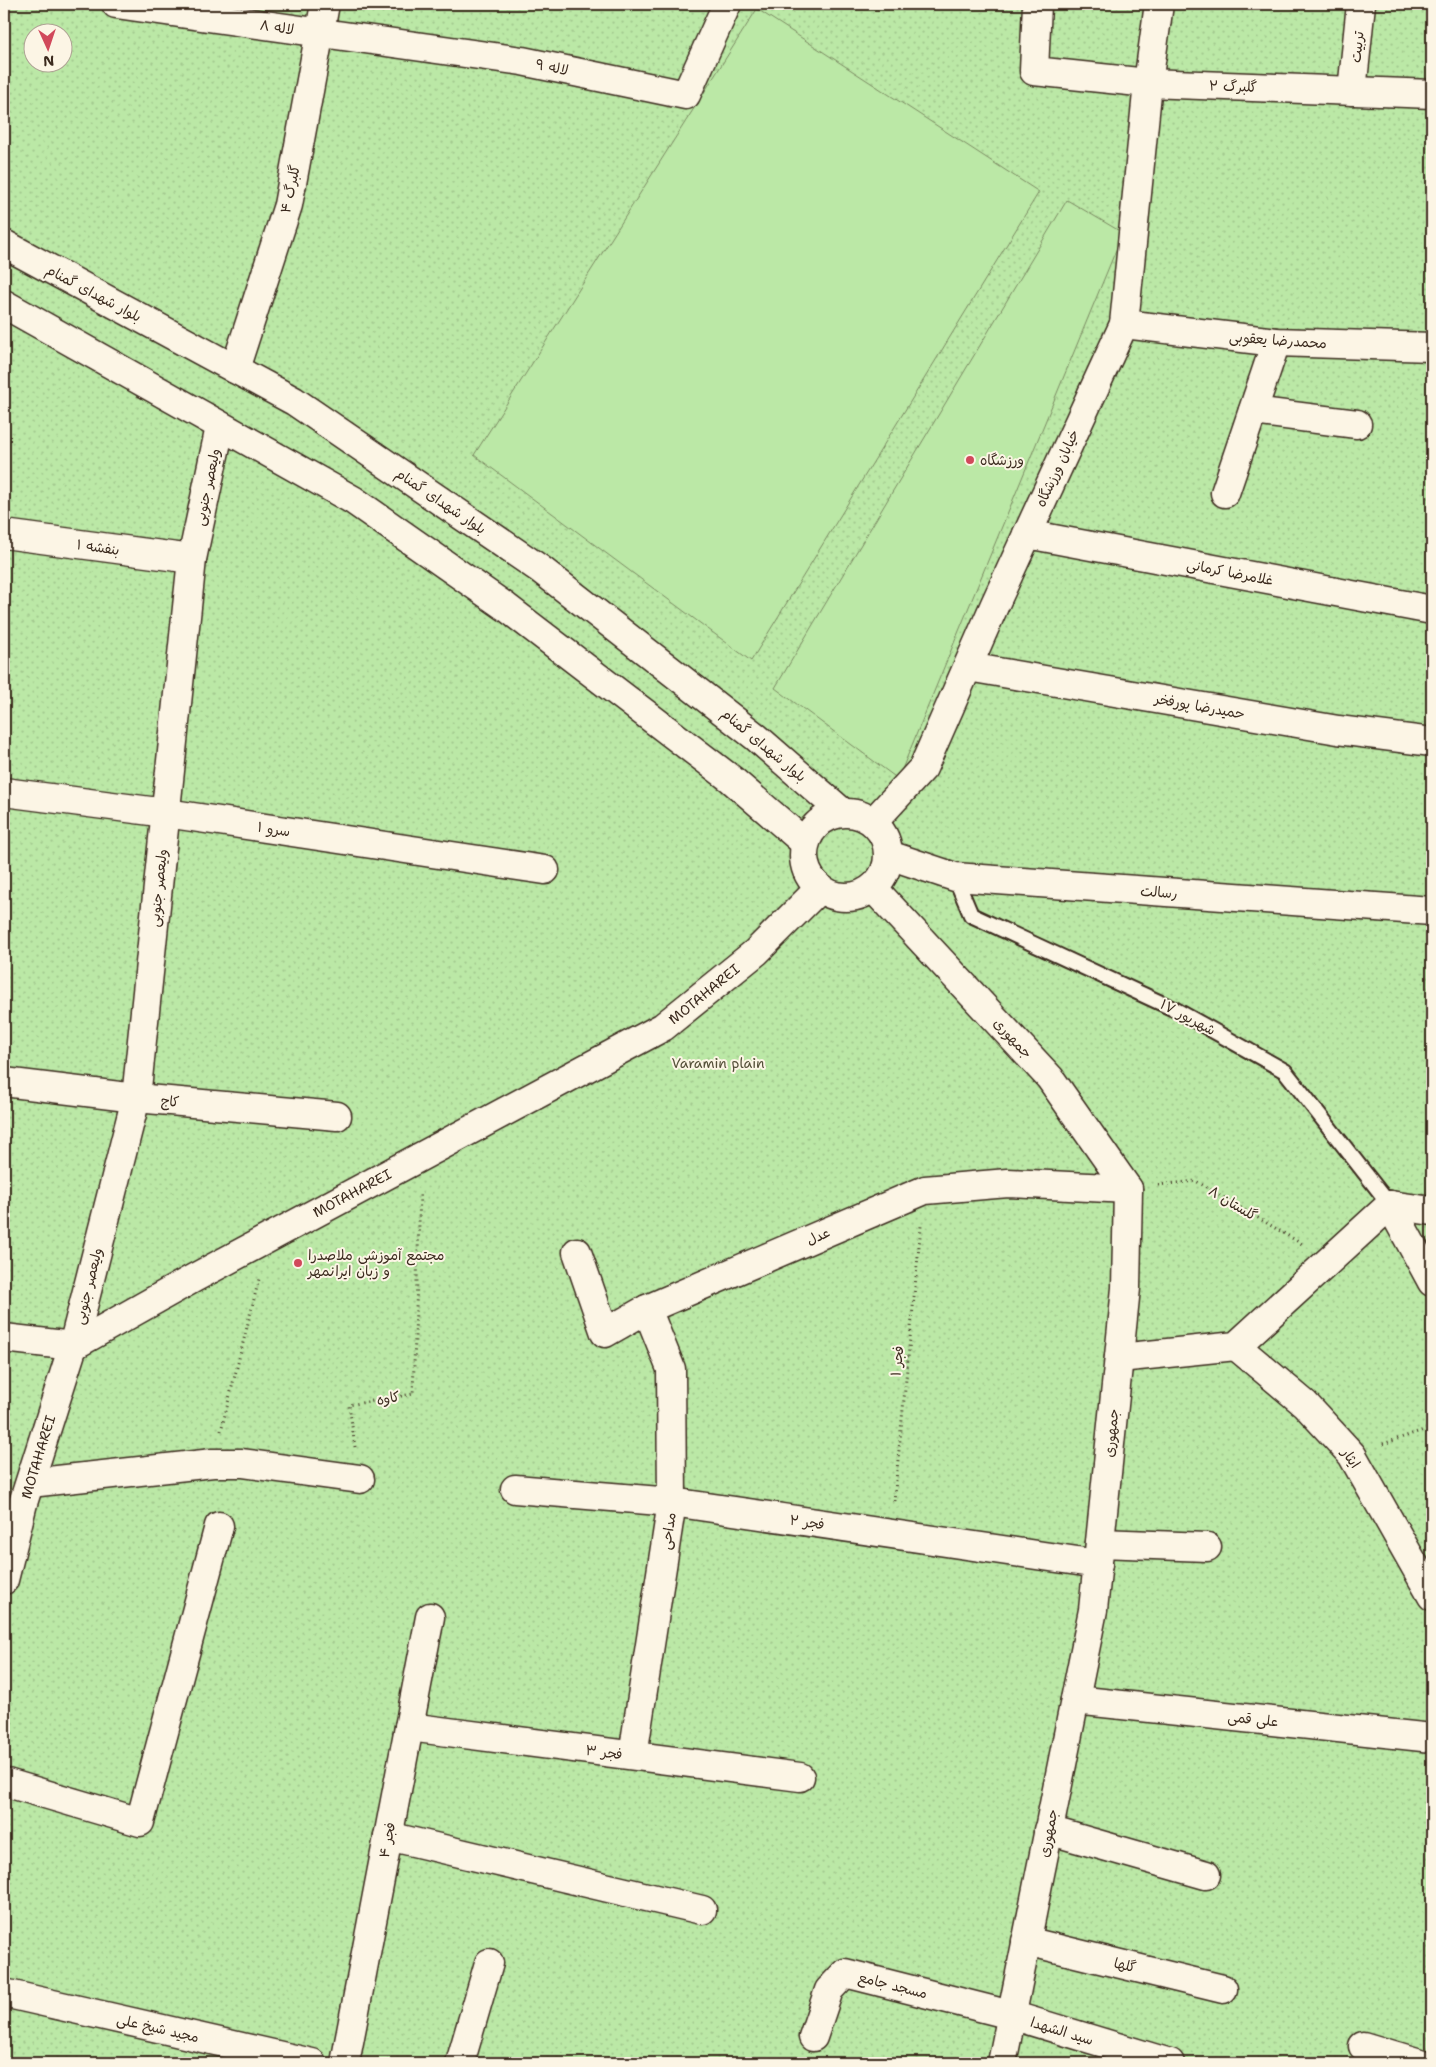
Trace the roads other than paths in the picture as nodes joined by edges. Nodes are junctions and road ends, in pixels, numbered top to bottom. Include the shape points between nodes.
1 (116, 4) edge
2 (325, 4) edge
3 (727, 4) edge
4 (1037, 4) edge
5 (1159, 4) edge
6 (1362, 4) edge
7 (318, 33) junction
8 (1148, 83) junction
9 (1352, 91) junction
10 (1432, 94) edge
11 (4, 244) edge
12 (4, 304) edge
13 (1124, 324) junction
14 (1276, 342) junction
15 (1432, 347) edge
16 (234, 369) junction
17 (1253, 410) junction
18 (1357, 424) dead end
19 (220, 427) junction
20 (1224, 493) dead end
21 (4, 534) edge
22 (1027, 534) junction
23 (192, 559) junction
24 (1432, 610) edge
25 (968, 667) junction
26 (1432, 742) edge
27 (4, 792) edge
28 (842, 812) junction
29 (166, 813) junction
30 (874, 821) junction
31 (805, 843) junction
32 (889, 855) junction
33 (545, 870) dead end
34 (955, 877) junction
35 (820, 888) junction
36 (873, 888) junction
37 (1432, 911) edge
38 (4, 1082) edge
39 (136, 1098) junction
40 (337, 1116) dead end
41 (1128, 1189) junction
42 (1390, 1205) junction
43 (1432, 1211) edge
44 (577, 1252) dead end
45 (1432, 1282) edge
46 (647, 1309) junction
47 (4, 1338) edge
48 (73, 1346) junction
49 (1236, 1346) junction
50 (1119, 1358) junction
51 (360, 1479) road end
52 (30, 1483) junction
53 (515, 1489) dead end
54 (672, 1502) junction
55 (219, 1526) dead end
56 (1206, 1547) dead end
57 (1099, 1554) junction
58 (4, 1580) edge
59 (1432, 1596) edge
60 (430, 1617) dead end
61 (1075, 1700) junction
62 (409, 1727) junction
63 (1432, 1738) edge
64 (633, 1756) junction
65 (800, 1777) dead end
66 (4, 1782) edge
67 (1048, 1830) junction
68 (388, 1836) junction
69 (1206, 1875) dead end
70 (702, 1910) dead end
71 (1026, 1941) junction
72 (489, 1963) dead end
73 (1223, 1989) dead end
74 (4, 1993) edge
75 (1011, 2015) junction
76 (813, 2037) dead end
77 (1363, 2046) dead end
78 (312, 2063) edge
79 (345, 2063) edge
80 (460, 2063) edge
81 (1002, 2063) edge
82 (1170, 2063) edge
83 (1420, 2063) edge

1 - 7 street, لاله ۸
2 - 7 street, گلبرگ ۴
3 - 7 street, لاله ۹ via 686,95 522,61
4 - 8 street, گلبرگ ۲ via 1034,71
5 - 8 street, خیابان ورزشگاه
6 - 9 street, تربیت
7 - 16 street, گلبرگ ۴ via 288,205
8 - 9 street, گلبرگ ۲
8 - 13 street, خیابان ورزشگاه
9 - 10 street, گلبرگ ۲
11 - 16 street, بلوار شهدای گمنام
12 - 19 street
13 - 14 street, محمدرضا یعقوبی
13 - 22 street, خیابان ورزشگاه
14 - 15 street, محمدرضا یعقوبی
14 - 17 street
16 - 28 street, بلوار شهدای گمنام via 294,401 540,569 756,737
17 - 18 street
17 - 20 street
19 - 23 street, ولیعصر جنوبی
19 - 31 street via 354,500 506,607 731,779
21 - 23 street, بنفشه ۱
22 - 24 street, غلامرضا کرمانی
22 - 25 street, خیابان ورزشگاه
23 - 29 street, ولیعصر جنوبی
25 - 26 street, حمیدرضا پورفخر via 1338,730
25 - 30 street, خیابان ورزشگاه via 923,768
27 - 29 street, سرو ۱
28 - 30 street via 859,814
28 - 31 street via 813,828
29 - 33 street, سرو ۱
29 - 39 street, ولیعصر جنوبی
30 - 32 street via 885,837
31 - 35 street via 804,860 809,875
32 - 34 street, رسالت
32 - 36 street via 885,874
34 - 37 street, رسالت
34 - 42 lane, ۱۷ شهریور via 971,915 1176,1010 1285,1071
35 - 36 street via 837,896 856,896
35 - 48 street, MOTAHAREI via 756,952 663,1027
36 - 41 street, جمهوری via 1050,1078
38 - 39 street, کاج
39 - 40 street, کاج
39 - 48 street, ولیعصر جنوبی
41 - 46 street, عدل via 1008,1183 925,1190
41 - 50 street, جمهوری via 1126,1288
42 - 43 street
42 - 45 street
42 - 49 street
44 - 46 street, عدل via 605,1332
46 - 54 street, مداحی via 670,1370
47 - 48 street
48 - 52 street, MOTAHAREI
49 - 50 street
49 - 59 street, ایثار via 1305,1404 1352,1455
50 - 57 street, جمهوری
51 - 52 street via 242,1463 213,1463
52 - 58 street, MOTAHAREI
53 - 54 street, فجر ۲
54 - 57 street, فجر ۲ via 891,1534
54 - 64 street, مداحی
55 - 66 street via 140,1822
56 - 57 street, فجر ۲
57 - 61 street, جمهوری via 1093,1610
60 - 62 street, فجر ۴
61 - 63 street, علی قمی
61 - 67 street, جمهوری
62 - 64 street, فجر ۳
62 - 68 street, فجر ۴
64 - 65 street, فجر ۳
67 - 69 street
67 - 71 street, جمهوری
68 - 70 street
68 - 79 street, فجر ۴
71 - 73 street, گلها
71 - 75 street, جمهوری
72 - 80 street
74 - 78 street, مجید شیخ علی
75 - 76 street, مسجد جامع via 845,1973 829,1990
75 - 81 street, جمهوری
75 - 82 street, سید الشهدا
77 - 83 street

